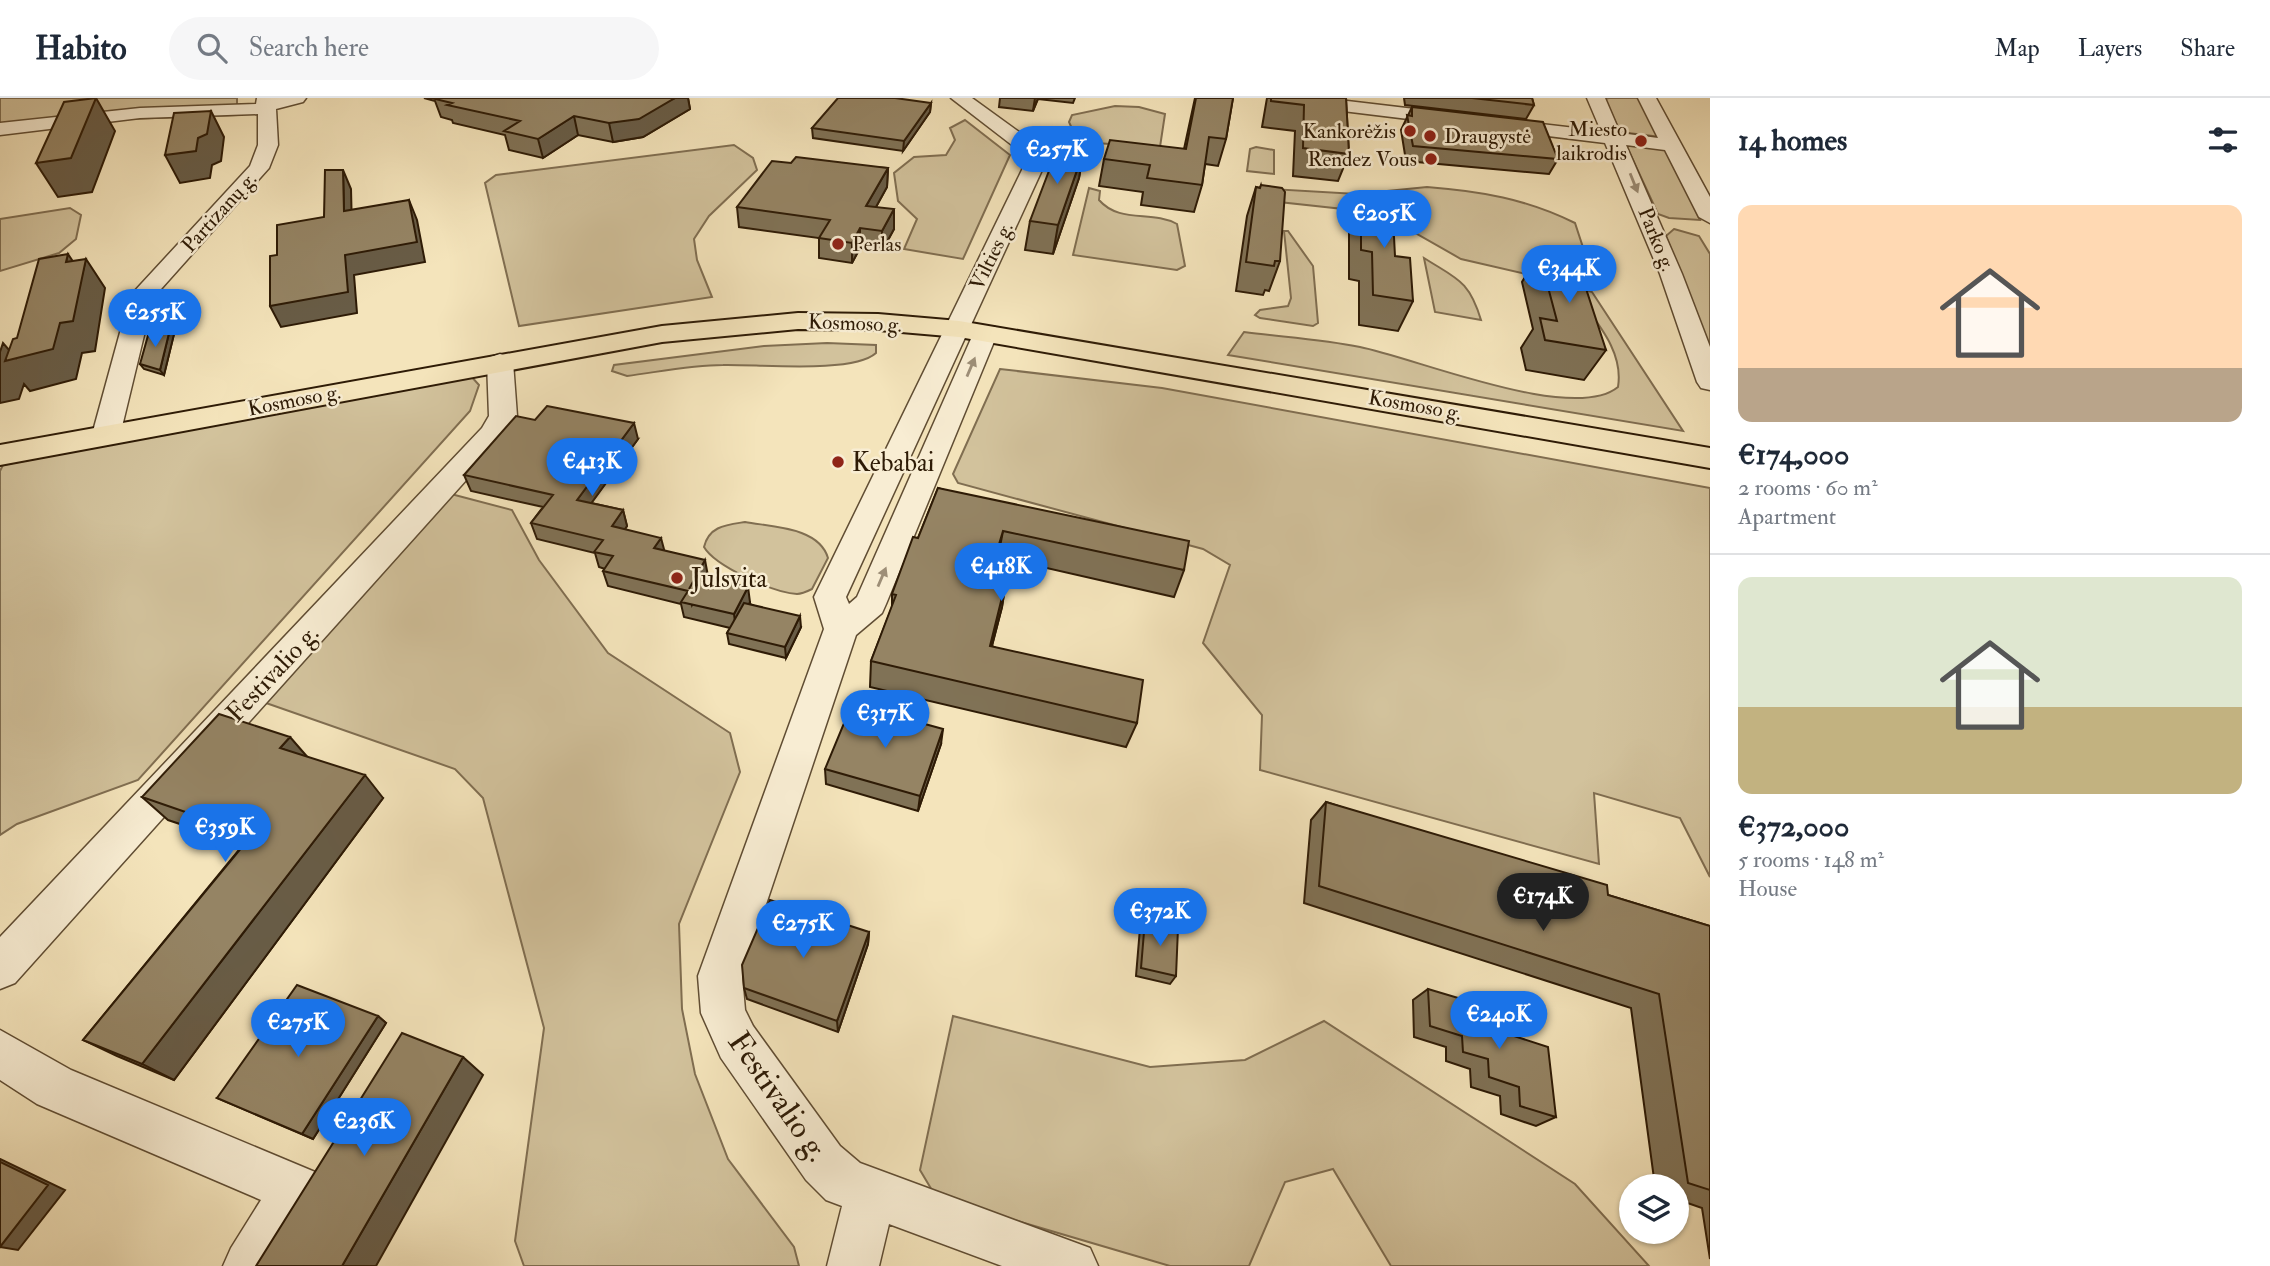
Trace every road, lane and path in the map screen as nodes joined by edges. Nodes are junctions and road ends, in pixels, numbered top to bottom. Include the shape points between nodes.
1 (297, 98) edge
2 (960, 98) edge
3 (1277, 98) edge
4 (1596, 98) edge
5 (1647, 98) edge
6 (266, 103) edge
7 (0, 129) edge
8 (1616, 139) junction
9 (1673, 145) junction
10 (1709, 215) edge
11 (1649, 220) junction
12 (972, 330) junction
13 (500, 362) junction
14 (1710, 382) edge
15 (106, 435) junction
16 (0, 455) edge
17 (1710, 458) edge
18 (0, 968) edge
19 (0, 1053) edge
20 (871, 1194) junction
21 (248, 1266) edge
22 (853, 1266) edge
23 (1072, 1266) edge

1 - 6 street
2 - 12 street, Vilties g. via 1021,141 1034,161 969,300
3 - 8 street
4 - 8 street, Parko g.
5 - 9 street
6 - 7 street
6 - 15 street, Partizanų g. via 268,145 259,168 142,296
8 - 9 street
8 -> 11 street, Parko g.
9 - 10 street
10 - 11 street via 1680,224
11 - 14 street, Parko g.
12 - 13 main road, Kosmoso g. via 832,321 737,325
12 - 17 main road, Kosmoso g.
12 - 20 street, Festivalio g. via 870,604 841,629 720,976 723,1013 737,1042 823,1163 844,1182
13 - 15 main road, Kosmoso g.
13 - 18 street, Festivalio g. via 503,416 493,433
15 - 16 main road, Kosmoso g.
19 - 21 street via 54,1087 297,1190
20 - 22 street
20 - 23 street, Festivalio g.

